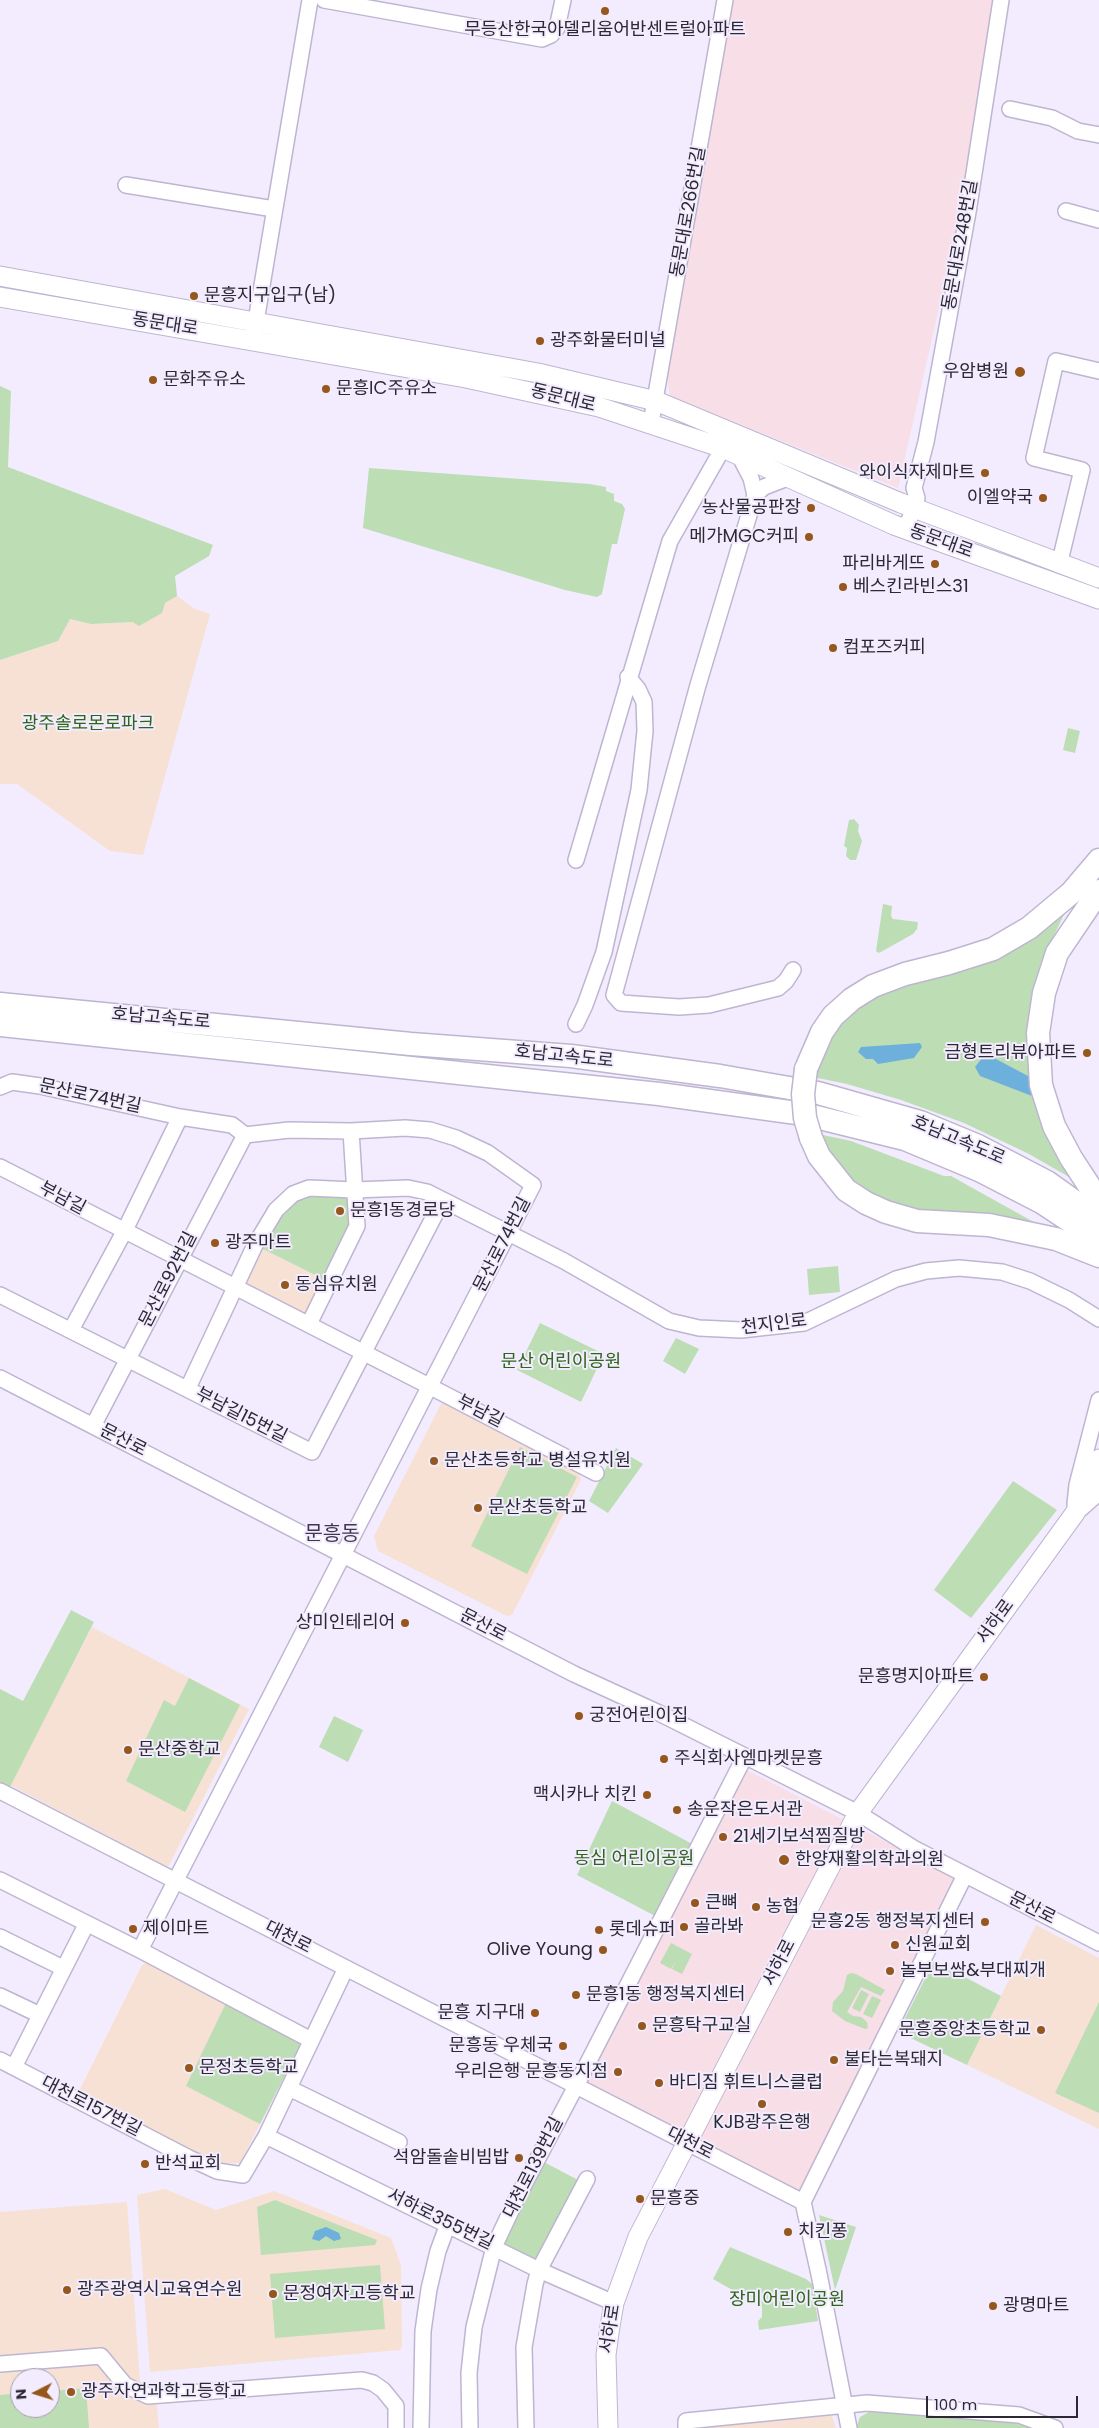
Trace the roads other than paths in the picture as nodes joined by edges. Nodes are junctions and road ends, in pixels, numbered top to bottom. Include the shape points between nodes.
1 (310, 0) edge
2 (324, 0) edge
3 (563, 0) edge
4 (725, 0) edge
5 (1001, 0) edge
6 (1010, 109) dead end
7 (1099, 135) edge
8 (126, 185) dead end
9 (274, 209) junction
10 (1066, 211) dead end
11 (1099, 220) edge
12 (0, 276) edge
13 (0, 298) edge
14 (254, 331) junction
15 (414, 351) junction
16 (364, 359) junction
17 (1099, 371) edge
18 (656, 401) junction
19 (651, 423) junction
20 (731, 452) junction
21 (790, 477) junction
22 (755, 495) junction
23 (908, 505) junction
24 (900, 527) junction
25 (1059, 565) junction
26 (1099, 578) edge
27 (1099, 599) edge
28 (628, 677) junction
29 (576, 860) dead end
30 (1099, 860) edge
31 (1099, 891) edge
32 (793, 970) dead end
33 (0, 1004) edge
34 (576, 1024) dead end
35 (0, 1025) edge
36 (0, 1087) edge
37 (180, 1117) junction
38 (351, 1131) junction
39 (245, 1135) junction
40 (0, 1167) edge
41 (354, 1190) junction
42 (442, 1201) junction
43 (1099, 1201) edge
44 (1099, 1219) edge
45 (124, 1232) junction
46 (509, 1235) junction
47 (1099, 1240) edge
48 (1099, 1256) edge
49 (179, 1260) junction
50 (236, 1289) junction
51 (0, 1295) edge
52 (1099, 1319) edge
53 (309, 1324) junction
54 (71, 1330) junction
55 (364, 1354) junction
56 (128, 1359) junction
57 (0, 1378) edge
58 (429, 1386) junction
59 (188, 1388) junction
60 (1099, 1400) edge
61 (93, 1426) junction
62 (1098, 1461) edge
63 (596, 1473) dead end
64 (1099, 1486) edge
65 (1075, 1514) junction
66 (344, 1555) junction
67 (744, 1756) junction
68 (0, 1791) edge
69 (858, 1813) junction
70 (965, 1875) junction
71 (0, 1880) edge
72 (175, 1881) junction
73 (86, 1925) junction
74 (0, 1937) edge
75 (1099, 1943) edge
76 (140, 1950) junction
77 (63, 1968) junction
78 (346, 1968) junction
79 (0, 1996) edge
80 (40, 2015) junction
81 (311, 2040) junction
82 (0, 2060) edge
83 (14, 2067) junction
84 (576, 2086) junction
85 (289, 2088) junction
86 (266, 2136) junction
87 (399, 2142) dead end
88 (687, 2143) junction
89 (587, 2179) dead end
90 (803, 2202) junction
91 (448, 2224) junction
92 (494, 2247) junction
93 (539, 2270) junction
94 (614, 2303) junction
95 (0, 2364) edge
96 (845, 2404) junction
97 (686, 2424) edge
98 (396, 2428) edge
99 (421, 2428) edge
100 (470, 2428) edge
101 (526, 2428) edge
102 (608, 2428) edge
103 (849, 2428) edge
104 (1054, 2428) edge

1 - 9 street
2 - 3 street via 542,39 557,28
4 - 18 street, 동문대로266번길
5 - 23 street, 동문대로248번길 via 968,212 926,442 914,488 917,498
6 - 7 street via 1052,118 1078,131
8 - 9 street
9 - 14 street
10 - 11 street
12 - 14 main road, 동문대로
13 - 14 main road, 동문대로
14 - 15 main road, 동문대로
14 - 16 main road, 동문대로
15 - 16 main road via 397,356 367,352
15 - 18 main road, 동문대로 via 538,373
16 - 19 main road, 동문대로 via 544,393
17 - 25 street via 1056,361 1034,458 1082,470
18 - 19 street, 동문대로266번길
18 - 23 main road, 동문대로
19 - 20 main road, 동문대로
20 - 21 main road, 동문대로
20 - 22 street via 751,478
20 - 28 street via 670,541
21 - 22 street via 764,487
21 - 24 main road, 동문대로
22 - 32 street via 698,685 614,995 621,1003 679,1007 709,1005 778,988
23 - 24 street, 동문대로248번길
23 - 25 main road, 동문대로
24 - 27 main road, 동문대로
25 - 26 main road, 동문대로
28 - 29 street
28 - 34 street via 644,702 645,731 639,790 604,952
30 - 48 highway, bridge via 1071,893 1029,928 993,949 905,974 873,986 852,1000 833,1016 822,1032 806,1069 803,1094 805,1118 819,1156 846,1190 866,1203 917,1221 989,1225 1056,1239
31 - 43 highway via 1057,953 1044,993 1038,1033 1041,1085 1054,1126
33 - 44 highway, 호남고속도로 via 570,1056 818,1093 920,1122 978,1146 1047,1182
35 - 47 highway, 호남고속도로 via 659,1094 804,1114 905,1139 980,1170 1043,1203
36 - 37 street, 문산로74번길 via 12,1082 40,1086
37 - 39 street, 문산로74번길 via 232,1125
37 - 45 street
38 - 39 street, 문산로74번길 via 289,1130
38 - 41 street
38 - 46 street, 문산로74번길 via 382,1128 430,1130 488,1153 533,1185
39 - 49 street, 문산로92번길
40 - 45 street, 부남길
41 - 42 street, 천지인로 via 408,1188 427,1192
41 - 50 street, 천지인로 via 309,1188 299,1190 284,1200 255,1245
41 - 53 street via 357,1226
42 - 46 street, 천지인로
42 - 55 street
45 - 49 street, 부남길
45 - 54 street
46 - 52 street, 천지인로 via 564,1261 669,1321 699,1328 741,1330 804,1323 896,1279 926,1271 959,1268 1002,1272 1030,1282 1069,1300
46 - 58 street, 문산로74번길
49 - 50 street, 부남길
49 - 56 street, 문산로92번길
50 - 53 street, 부남길
50 - 59 street
51 - 54 street, 부남길15번길
53 - 55 street, 부남길
54 - 56 street, 부남길15번길
55 - 58 street, 부남길
55 - 59 street, 부남길15번길 via 312,1452
56 - 59 street, 부남길15번길
56 - 61 street, 문산로92번길
57 - 61 street, 문산로
58 - 63 street, 부남길
58 - 66 street, 문산로74번길
60 - 65 street via 1077,1485
61 - 66 street, 문산로
62 - 65 main road, 서하로
64 - 65 street via 1094,1497
65 - 69 main road, 서하로
66 - 67 street, 문산로 via 574,1674
66 - 72 street, 문산로74번길
67 - 69 street, 문산로
67 - 84 street
68 - 72 street, 대천로
69 - 70 street, 문산로 via 915,1849
69 - 88 main road, 서하로
70 - 75 street, 문산로
70 - 90 street
71 - 73 street
72 - 76 street, 문산로74번길
72 - 78 street, 대천로
73 - 76 street
73 - 77 street
74 - 77 street
76 - 81 street
77 - 80 street
78 - 81 street, 대천로157번길
78 - 84 street, 대천로
79 - 80 street
80 - 83 street
81 - 85 street, 대천로157번길
82 - 83 street, 대천로157번길
83 - 86 street, 대천로157번길 via 217,2171 243,2175
84 - 88 street, 대천로
84 - 92 street, 대천로139번길
85 - 86 street, 대천로157번길
85 - 87 street
86 - 91 street, 서하로355번길
88 - 90 street, 대천로
88 - 94 main road, 서하로 via 638,2237
89 - 93 street
90 - 96 street
91 - 92 street, 서하로355번길
91 - 99 street via 429,2289 423,2331
92 - 93 street, 서하로355번길
92 - 100 street, 대천로139번길 via 474,2327 468,2372
93 - 94 street, 서하로355번길
93 - 101 street via 524,2348
94 - 102 main road, 서하로 via 606,2355
95 - 98 street via 101,2356 125,2386 148,2396 362,2380 383,2390 396,2406
96 - 97 street
96 - 103 street
96 - 104 street via 908,2405 1019,2415

